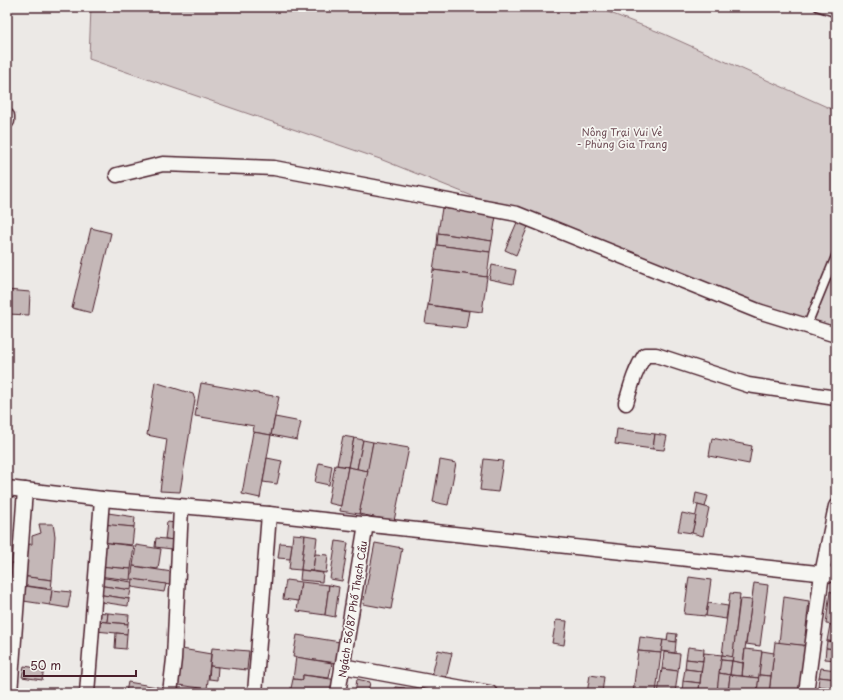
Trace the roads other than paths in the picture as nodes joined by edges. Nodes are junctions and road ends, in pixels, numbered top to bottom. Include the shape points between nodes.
1 (818, 7) edge
2 (836, 13) edge
3 (7, 116) edge
4 (7, 121) edge
5 (118, 175) dead end
6 (836, 255) edge
7 (807, 326) junction
8 (836, 335) edge
9 (836, 398) edge
10 (626, 403) dead end
11 (7, 488) edge
12 (25, 490) junction
13 (102, 499) junction
14 (181, 506) junction
15 (836, 506) edge
16 (269, 514) junction
17 (366, 524) junction
18 (829, 575) edge
19 (342, 666) junction
20 (10, 693) edge
21 (87, 693) edge
22 (170, 693) edge
23 (255, 693) edge
24 (338, 693) edge
25 (490, 693) edge
26 (806, 693) edge

1 - 2 lane
3 - 4 street
5 - 7 street via 163,164 274,168 517,214 758,311
6 - 7 lane
7 - 8 street
9 - 10 street via 748,385 656,354 645,355 640,362
11 - 12 street
12 - 13 street
12 - 20 street
13 - 14 street
13 - 21 street
14 - 16 street
14 - 22 street
15 - 18 street
16 - 17 street
16 - 23 street
17 - 18 street
17 - 19 street, Ngách 56/87 Phố Thạch Cầu
18 - 26 street
19 - 24 street, Ngách 56/87 Phố Thạch Cầu
19 - 25 street

